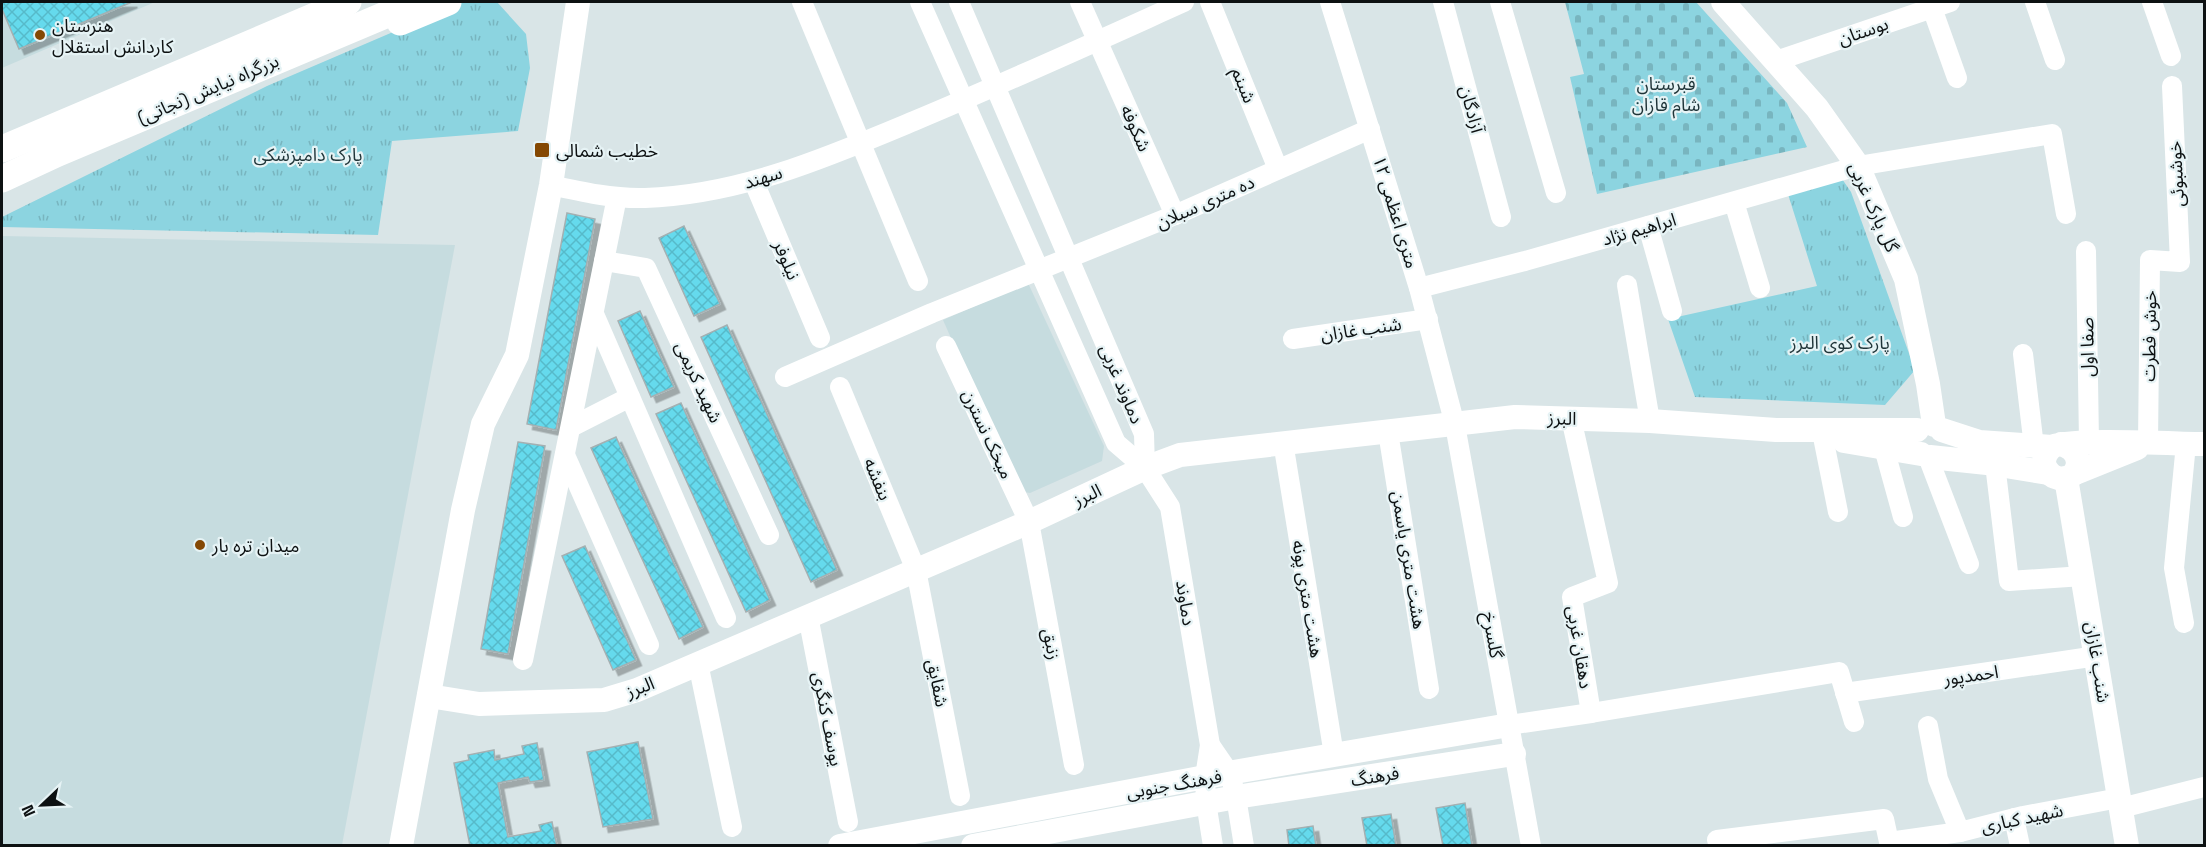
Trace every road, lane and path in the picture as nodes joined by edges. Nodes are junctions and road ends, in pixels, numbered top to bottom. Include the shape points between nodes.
1 (323, 2) edge
2 (348, 2) edge
3 (416, 2) edge
4 (448, 2) edge
5 (578, 2) edge
6 (802, 2) edge
7 (920, 2) edge
8 (959, 2) edge
9 (1080, 2) edge
10 (1184, 2) edge
11 (1210, 2) edge
12 (1330, 2) edge
13 (1443, 2) edge
14 (1500, 2) edge
15 (1722, 2) edge
16 (2035, 2) edge
17 (2152, 2) edge
18 (1941, 5) edge
19 (1097, 41) junction
20 (2171, 56) dead end
21 (2055, 60) dead end
22 (1776, 61) junction
23 (1957, 78) dead end
24 (2172, 86) dead end
25 (995, 87) junction
26 (964, 100) junction
27 (1370, 129) junction
28 (53, 141) junction
29 (861, 143) junction
30 (2, 149) edge
31 (1858, 166) junction
32 (1278, 170) junction
33 (2, 179) edge
34 (754, 182) junction
35 (551, 185) junction
36 (1556, 193) dead end
37 (617, 197) junction
38 (1734, 202) junction
39 (2066, 214) dead end
40 (1175, 216) junction
41 (1501, 217) dead end
42 (1648, 226) junction
43 (2086, 251) dead end
44 (1069, 259) junction
45 (604, 261) junction
46 (2181, 262) joint
47 (1038, 270) junction
48 (918, 281) dead end
49 (1627, 285) dead end
50 (1419, 288) junction
51 (1760, 288) dead end
52 (1672, 311) dead end
53 (594, 314) junction
54 (1428, 319) junction
55 (820, 338) dead end
56 (1293, 339) dead end
57 (946, 346) dead end
58 (2023, 354) dead end
59 (785, 377) dead end
60 (840, 387) dead end
61 (630, 397) junction
62 (1571, 418) junction
63 (1650, 421) junction
64 (1455, 425) junction
65 (571, 427) junction
66 (1930, 427) junction
67 (1776, 429) junction
68 (1388, 432) junction
69 (1823, 437) junction
70 (1283, 442) junction
71 (2089, 442) junction
72 (2148, 443) junction
73 (2195, 444) edge
74 (2049, 446) junction
75 (1884, 448) junction
76 (565, 455) junction
77 (1926, 456) junction
78 (1995, 464) junction
79 (1145, 468) junction
80 (2063, 475) junction
81 (1838, 512) dead end
82 (1903, 517) dead end
83 (1029, 522) junction
84 (769, 536) dead end
85 (1969, 564) dead end
86 (916, 570) junction
87 (2083, 576) junction
88 (808, 616) junction
89 (726, 618) dead end
90 (2184, 623) dead end
91 (649, 645) dead end
92 (2097, 656) junction
93 (523, 660) dead end
94 (698, 663) junction
95 (1430, 689) dead end
96 (1845, 693) junction
97 (429, 696) junction
98 (1591, 713) junction
99 (1854, 722) dead end
100 (1509, 725) junction
101 (1928, 726) dead end
102 (1210, 745) junction
103 (1514, 754) junction
104 (1334, 755) junction
105 (1074, 765) dead end
106 (1230, 774) junction
107 (1205, 777) junction
108 (2205, 787) edge
109 (960, 796) dead end
110 (1236, 797) junction
111 (1206, 802) junction
112 (2120, 803) junction
113 (2014, 818) junction
114 (848, 822) dead end
115 (732, 827) dead end
116 (1960, 832) junction
117 (1717, 840) dead end
118 (401, 846) edge
119 (840, 846) edge
120 (973, 846) edge
121 (1213, 846) edge
122 (1244, 846) edge
123 (1531, 846) edge
124 (2020, 846) edge
125 (2127, 846) edge

1 - 28 highway via 69,110
2 - 28 highway, بزرگراه نیایش (نجاتی)
3 - 28 highway, بزرگراه نیایش (نجاتی)
4 - 28 highway via 88,157
5 - 35 main road
6 - 29 street
7 - 26 street, دماوند غربی
8 - 25 street, دماوند غربی
9 - 19 street, شکوفه
10 - 19 street
11 - 32 street, شبنم
12 - 27 street, ۱۲ متری اعظمی
13 - 41 street, آزادگان
14 - 36 street
15 - 22 main road, گل پارک غربی
16 - 21 street
17 - 20 street
18 - 22 street, بوستان
18 - 23 street
19 - 25 street
19 - 40 street, شکوفه
22 - 31 main road, گل پارک غربی via 1817,108
24 - 46 street, خوشبوئی
25 - 26 street, سهند
25 - 44 street, دماوند غربی
26 - 29 street, سهند
26 - 47 street, دماوند غربی
27 - 32 street, ده متری سبلان
27 - 50 street, ۱۲ متری اعظمی
28 - 30 highway, بزرگراه نیایش (نجاتی)
28 - 33 highway, بزرگراه نیایش (نجاتی)
29 - 34 street, سهند
29 - 48 street
31 - 38 street, ابراهیم نژاد
31 - 39 street, ابراهیم نژاد via 2052,134
31 - 66 main road, گل پارک غربی via 1906,279 1928,384
32 - 40 street, ده متری سبلان
34 - 37 street, سهند via 686,194
34 - 55 street, نیلوفر
35 - 37 street, سهند
35 - 97 main road via 517,355 483,424
37 - 45 street
38 - 42 street, ابراهیم نژاد
38 - 51 street
40 - 44 street, ده متری سبلان
42 - 50 street, ابراهیم نژاد
42 - 52 street
43 - 71 street, صفا اول
44 - 47 street, ده متری سبلان
44 - 79 street, دماوند غربی via 1144,434
45 - 53 street
45 - 84 street, شهید کریمی via 646,268
46 - 72 street, خوش فطرت via 2150,261
47 - 59 street, ده متری سبلان
47 - 79 street, دماوند غربی via 1116,443
49 - 63 street
50 - 54 street, ۱۲ متری اعظمی
53 - 61 street
53 - 65 street
54 - 56 street, شنب غازان
54 - 64 street, ۱۲ متری اعظمی
57 - 83 street, میخک نسترن
58 - 74 street
60 - 86 street, بنفشه
61 - 65 street
61 - 89 street
62 - 63 main road, البرز
62 - 64 main road, البرز via 1515,417
62 - 98 street, دهقان غربی via 1608,583 1572,597
63 - 67 main road, البرز
64 - 68 main road, البرز
64 - 100 street, گلسرخ
65 - 76 street
66 - 67 main road, البرز
66 - 74 main road, البرز via 1979,442
66 - 77 main road, گل پارک غربی via 1914,438 1915,447
67 - 69 main road, البرز
68 - 70 main road, البرز
68 - 95 street, هشت متری یاسمن
69 - 75 main road, البرز
69 - 81 street
70 - 79 main road, البرز via 1180,455
70 - 104 street, هشت متری پونه
71 - 72 main road, البرز
71 - 74 main road, البرز
72 - 73 main road, البرز
72 - 80 main road
73 - 90 street via 2174,568
74 - 80 main road, شنب غازان via 2071,447 2077,454 2079,464
75 - 77 main road, البرز
75 - 82 street
76 - 91 street
76 - 93 street
77 - 78 main road, البرز
77 - 85 street
78 - 80 main road, البرز
78 - 87 street via 2009,581
79 - 83 main road, البرز
79 - 102 street, دماوند via 1170,507
80 - 87 main road, شنب غازان
83 - 86 main road, البرز
83 - 105 street, زنبق
86 - 88 main road, البرز
86 - 109 street, شقایق
87 - 92 main road, شنب غازان
88 - 94 main road, البرز
88 - 114 street, یوسف کنگری
92 - 96 street, احمدپور
92 - 112 main road, شنب غازان
94 - 97 main road, البرز via 604,700 479,704
94 - 115 street
96 - 98 street via 1839,672
96 - 99 street
97 - 118 main road
98 - 100 street, دهقان غربی
100 - 103 street, گلسرخ
100 - 104 main road, فرهنگ جنوبی
101 - 116 street via 1938,779
102 - 106 street
102 - 107 street
103 - 110 main road, فرهنگ
103 - 123 street, گلسرخ
104 - 106 main road, فرهنگ جنوبی
106 - 107 main road, فرهنگ جنوبی
106 - 110 street
107 - 111 street
107 - 119 main road, فرهنگ جنوبی
108 - 112 street, شهید کباری
110 - 111 main road, فرهنگ
110 - 122 street
111 - 120 main road, فرهنگ
111 - 121 street
112 - 113 street, شهید کباری
112 - 125 main road, شنب غازان
113 - 116 street, شهید کباری
113 - 124 street
116 - 117 street, شهید کباری via 1889,842 1884,819

